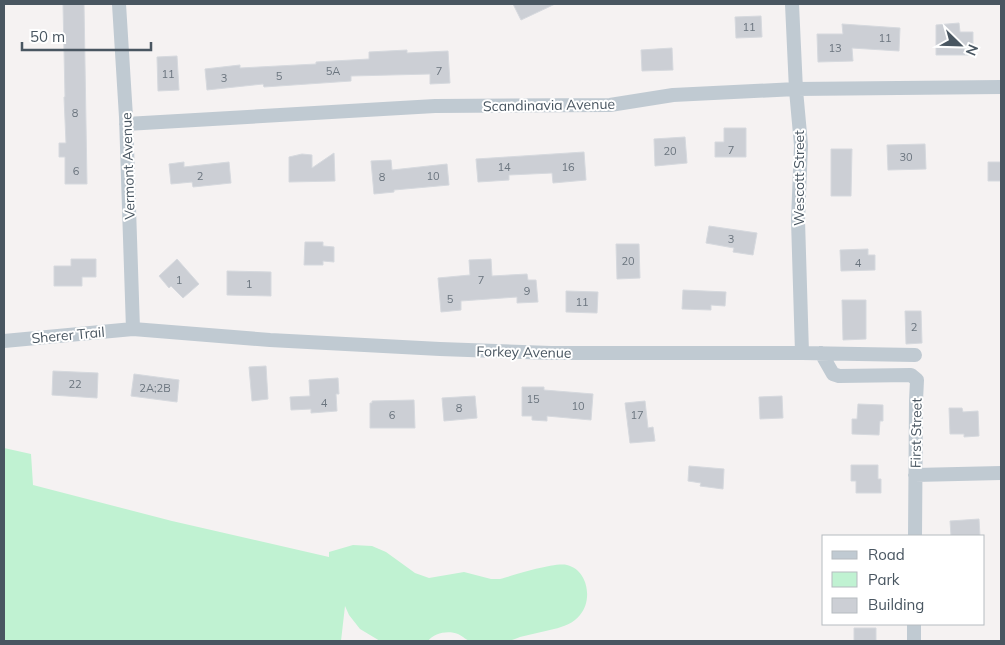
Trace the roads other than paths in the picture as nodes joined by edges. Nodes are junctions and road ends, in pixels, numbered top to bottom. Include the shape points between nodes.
1 (119, 4) edge
2 (792, 4) edge
3 (1001, 87) edge
4 (796, 89) junction
5 (126, 124) junction
6 (133, 329) junction
7 (4, 341) edge
8 (802, 353) junction
9 (821, 353) junction
10 (915, 355) dead end
11 (1001, 473) edge
12 (915, 476) junction
13 (915, 535) edge
14 (914, 625) edge
15 (914, 641) edge

1 - 5 street, Vermont Avenue
2 - 4 street, Wescott Street
3 - 4 street, Scandinavia Avenue
4 - 5 street, Scandinavia Avenue via 673,95 610,105 435,106
4 - 8 street, Wescott Street via 801,145 798,220
5 - 6 street, Vermont Avenue
6 - 7 street, Sherer Trail
6 - 8 street, Forkey Avenue via 440,350
8 - 9 street, Forkey Avenue
9 - 10 street, Forkey Avenue
9 - 12 street, First Street via 833,374 839,376 911,375 917,380
11 - 12 street
12 - 13 street, First Street
14 - 15 street

